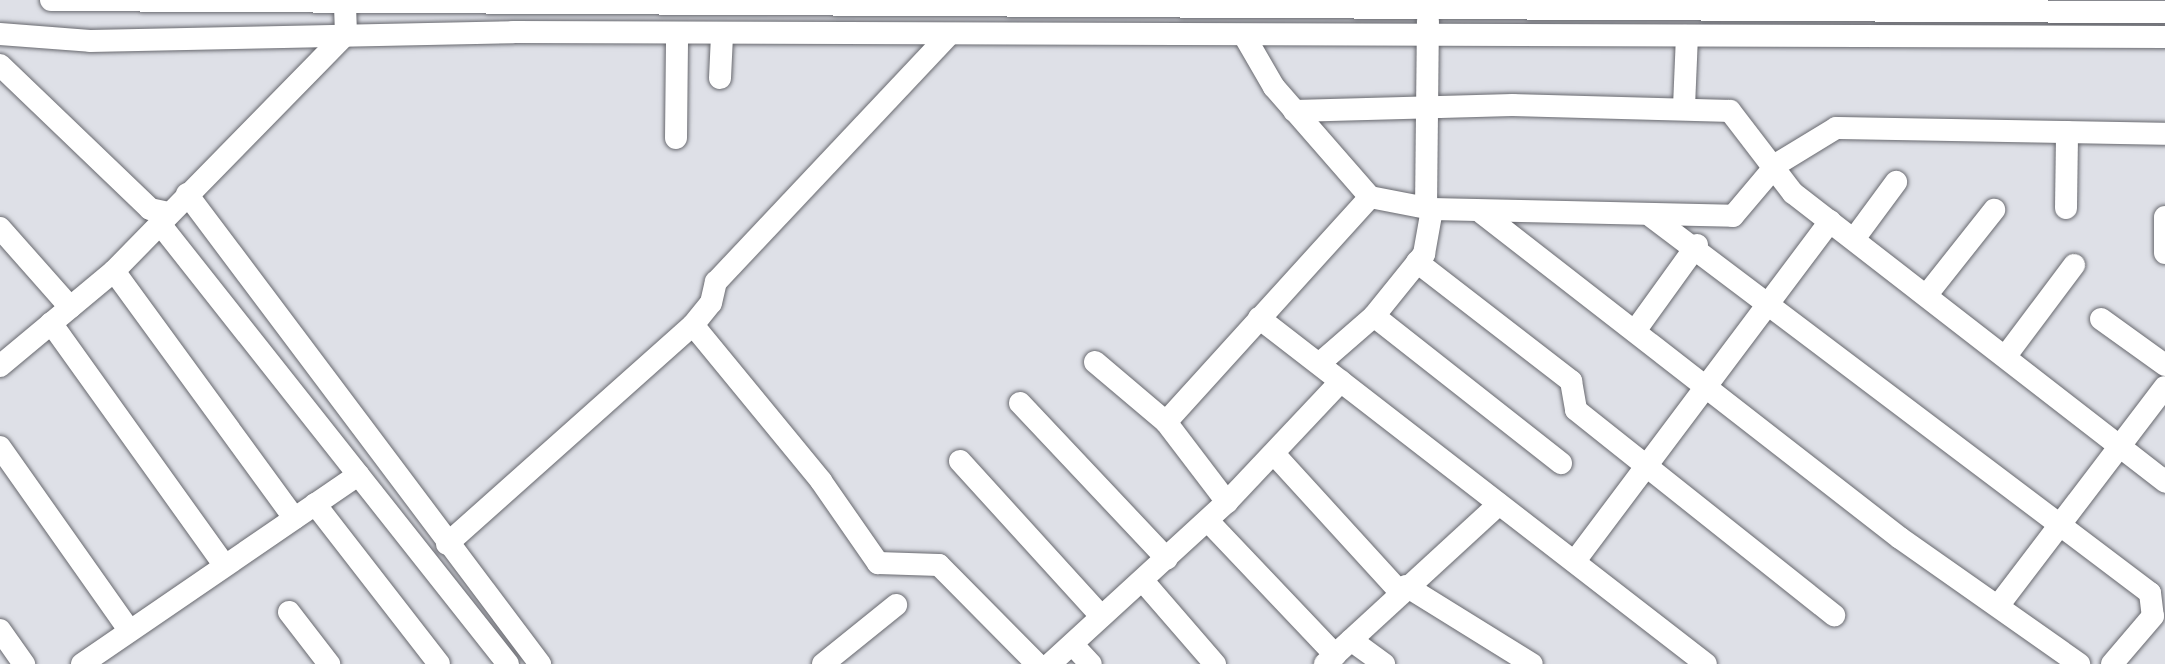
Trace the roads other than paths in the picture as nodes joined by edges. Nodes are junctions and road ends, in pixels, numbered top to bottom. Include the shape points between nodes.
1 (51, 0) edge
2 (345, 0) edge
3 (1428, 11) junction
4 (2165, 12) edge
5 (0, 34) edge
6 (346, 34) junction
7 (677, 35) junction
8 (722, 35) junction
9 (1427, 35) junction
10 (948, 36) junction
11 (1687, 36) junction
12 (1245, 37) junction
13 (2165, 37) edge
14 (0, 65) edge
15 (720, 78) dead end
16 (1684, 107) junction
17 (1428, 109) junction
18 (1294, 111) junction
19 (2067, 132) junction
20 (2165, 134) edge
21 (676, 138) dead end
22 (1777, 164) junction
23 (1896, 182) dead end
24 (187, 194) junction
25 (1370, 197) junction
26 (1429, 208) junction
27 (2066, 208) dead end
28 (1994, 210) dead end
29 (1481, 212) junction
30 (1652, 217) junction
31 (2165, 217) edge
32 (165, 218) junction
33 (1830, 221) junction
34 (0, 228) edge
35 (1854, 239) junction
36 (1697, 245) junction
37 (2165, 253) edge
38 (1417, 262) junction
39 (2074, 265) dead end
40 (114, 271) junction
41 (1929, 292) junction
42 (1769, 303) junction
43 (70, 307) junction
44 (1374, 316) junction
45 (1259, 318) junction
46 (2101, 319) dead end
47 (51, 323) junction
48 (693, 325) junction
49 (1635, 331) junction
50 (2008, 353) junction
51 (2, 361) edge
52 (1095, 362) dead end
53 (1320, 363) junction
54 (2165, 365) edge
55 (1341, 381) junction
56 (2165, 387) edge
57 (1702, 389) junction
58 (1020, 403) dead end
59 (1166, 422) junction
60 (0, 447) edge
61 (2124, 447) junction
62 (1275, 455) junction
63 (960, 461) dead end
64 (1561, 463) dead end
65 (1647, 465) junction
66 (358, 475) junction
67 (2165, 482) edge
68 (1227, 502) junction
69 (315, 504) junction
70 (1499, 504) junction
71 (294, 518) junction
72 (1208, 521) junction
73 (2060, 525) junction
74 (447, 544) junction
75 (1167, 559) junction
76 (1575, 561) junction
77 (224, 565) junction
78 (1143, 581) junction
79 (1404, 590) junction
80 (2161, 604) edge
81 (896, 605) dead end
82 (1998, 606) junction
83 (289, 612) dead end
84 (1834, 615) dead end
85 (1101, 616) junction
86 (0, 630) edge
87 (129, 630) junction
88 (1073, 645) junction
89 (1337, 653) edge
90 (1680, 656) edge
91 (502, 662) edge
92 (24, 664) edge
93 (82, 664) edge
94 (329, 664) edge
95 (439, 664) edge
96 (540, 664) edge
97 (823, 664) edge
98 (1037, 664) edge
99 (1050, 664) edge
100 (1091, 664) edge
101 (1215, 664) edge
102 (1384, 664) edge
103 (1532, 664) edge
104 (1706, 664) edge
105 (2079, 664) edge
106 (2112, 664) edge

1 - 2 street
2 - 3 street
2 - 6 street
3 - 4 street
3 - 9 street
5 - 6 street via 90,41
6 - 7 street
6 - 24 street
7 - 8 street
7 - 21 street
8 - 10 street
8 - 15 street
9 - 11 street
9 - 12 street
9 - 17 street
10 - 12 street
10 - 48 street via 716,282 711,303
11 - 13 street
11 - 16 street
12 - 18 street
14 - 32 street
16 - 17 street
16 - 22 street via 1730,111
17 - 18 street
17 - 26 street
18 - 25 street
19 - 20 street
19 - 22 street via 1836,128
19 - 27 street
22 - 30 street via 1733,216
22 - 33 street via 1793,193
23 - 35 street
24 - 32 street
24 - 74 street
25 - 26 street
25 - 45 street
26 - 29 street
26 - 38 street
28 - 41 street
29 - 30 street
29 - 49 street
30 - 36 street
31 - 37 street
32 - 40 street
32 - 66 street
33 - 35 street
33 - 42 street
34 - 43 street
35 - 41 street
36 - 42 street
36 - 49 street
38 - 44 street
38 - 65 street via 1571,381 1576,410
39 - 50 street
40 - 43 street
40 - 71 street
41 - 50 street
42 - 57 street
42 - 73 street
43 - 47 street
44 - 53 street
44 - 64 street
45 - 53 street
45 - 59 street
46 - 54 street
47 - 51 street
47 - 77 street
48 - 74 street
48 - 98 street via 821,481 878,563 939,565
49 - 57 street
50 - 61 street
52 - 59 street
53 - 55 street
55 - 62 street
55 - 70 street
56 - 61 street
57 - 65 street
57 - 82 street
58 - 75 street
59 - 68 street
60 - 87 street
61 - 67 street
61 - 73 street
62 - 68 street
62 - 79 street
63 - 85 street
65 - 76 street
65 - 84 street
66 - 69 street
66 - 91 street
68 - 72 street
69 - 71 street
69 - 95 street
70 - 76 street
70 - 79 street
71 - 77 street
72 - 75 street
72 - 89 street
73 - 80 street
73 - 82 street
74 - 96 street
75 - 78 street
76 - 90 street
77 - 87 street
78 - 85 street
78 - 101 street
79 - 89 street
79 - 103 street
80 - 106 street
81 - 97 street
82 - 105 street
83 - 94 street
85 - 88 street
86 - 92 street
87 - 93 street
88 - 99 street
88 - 100 street
89 - 102 street
90 - 104 street

